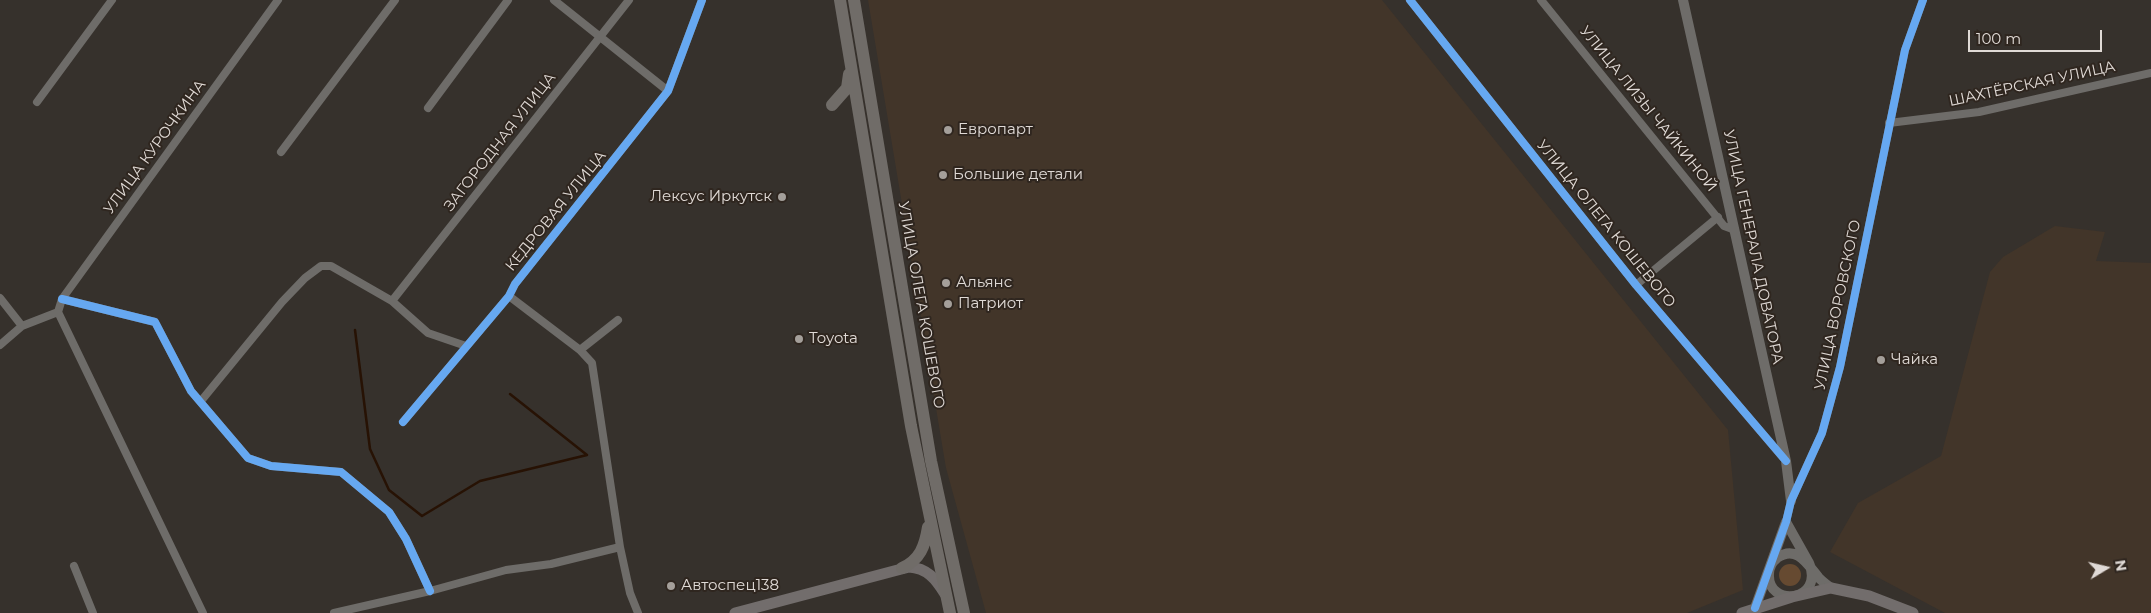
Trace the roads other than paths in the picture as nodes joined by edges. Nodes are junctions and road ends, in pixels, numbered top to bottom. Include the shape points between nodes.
1 (112, 0) edge
2 (278, 0) edge
3 (395, 0) edge
4 (508, 0) edge
5 (554, 0) edge
6 (629, 0) edge
7 (702, 0) edge
8 (840, 0) edge
9 (854, 0) edge
10 (1410, 0) edge
11 (1542, 0) edge
12 (1683, 0) edge
13 (1923, 0) edge
14 (599, 37) junction
15 (849, 56) junction
16 (2151, 73) edge
17 (668, 91) junction
18 (38, 102) dead end
19 (832, 105) dead end
20 (428, 108) dead end
21 (1888, 123) junction
22 (280, 152) dead end
23 (1718, 217) junction
24 (1735, 230) junction
25 (1636, 285) junction
26 (509, 296) junction
27 (0, 298) edge
28 (62, 300) junction
29 (392, 301) junction
30 (58, 312) junction
31 (618, 320) dead end
32 (22, 326) junction
33 (0, 345) edge
34 (466, 346) junction
35 (580, 350) junction
36 (202, 401) junction
37 (403, 422) dead end
38 (1786, 461) junction
39 (1791, 501) junction
40 (929, 520) junction
41 (1786, 522) junction
42 (620, 547) junction
43 (1808, 563) junction
44 (74, 566) dead end
45 (1770, 566) junction
46 (902, 568) junction
47 (1831, 588) junction
48 (430, 591) junction
49 (945, 594) junction
50 (1792, 596) junction
51 (1755, 608) junction
52 (93, 613) edge
53 (203, 613) edge
54 (334, 613) edge
55 (638, 613) edge
56 (735, 613) edge
57 (950, 613) edge
58 (964, 613) edge
59 (1742, 613) edge
60 (1913, 613) edge

1 - 18 street
2 - 28 street, УЛИЦА КУРОЧКИНА
3 - 22 street
4 - 20 street
5 - 14 street
6 - 14 street, ЗАГОРОДНАЯ УЛИЦА
7 - 17 street, КЕДРОВАЯ УЛИЦА
8 - 15 main road, УЛИЦА ОЛЕГА КОШЕВОГО
9 - 58 main road, УЛИЦА ОЛЕГА КОШЕВОГО via 931,461
10 - 25 street, УЛИЦА ОЛЕГА КОШЕВОГО
11 - 23 street, УЛИЦА ЛИЗЫ ЧАЙКИНОЙ
12 - 24 street, УЛИЦА ГЕНЕРАЛА ДОВАТОРА
13 - 21 street, УЛИЦА ВОРОВСКОГО via 1905,50
14 - 17 street
14 - 29 street, ЗАГОРОДНАЯ УЛИЦА
15 - 19 main road via 847,88
15 - 40 main road, УЛИЦА ОЛЕГА КОШЕВОГО
16 - 21 street, ШАХТЁРСКАЯ УЛИЦА via 1978,112
17 - 26 street, КЕДРОВАЯ УЛИЦА via 515,284
21 - 39 street, УЛИЦА ВОРОВСКОГО via 1840,367 1822,433
23 - 24 street, УЛИЦА ЛИЗЫ ЧАЙКИНОЙ via 1724,226
23 - 25 street
24 - 38 street, УЛИЦА ГЕНЕРАЛА ДОВАТОРА
25 - 38 street, УЛИЦА ОЛЕГА КОШЕВОГО
26 - 34 street, КЕДРОВАЯ УЛИЦА
26 - 35 street
27 - 32 street
28 - 30 street, УЛИЦА КУРОЧКИНА
28 - 36 street via 155,322 191,391
29 - 34 street via 428,333
29 - 36 street via 331,266 320,266 282,302
30 - 32 street
30 - 53 street
31 - 35 street
32 - 33 street
34 - 37 street, КЕДРОВАЯ УЛИЦА
35 - 42 street via 592,363
36 - 48 street via 248,458 271,466 341,472 389,512 406,539
38 - 39 street, УЛИЦА ГЕНЕРАЛА ДОВАТОРА
39 - 41 street, УЛИЦА ВОРОВСКОГО
40 - 46 main road via 922,550 915,561
40 - 49 main road, УЛИЦА ОЛЕГА КОШЕВОГО
41 - 43 street
41 - 45 street, УЛИЦА ВОРОВСКОГО
42 - 48 street via 551,564 506,570
42 - 55 street
43 - 45 street via 1798,555 1786,554
43 - 47 street via 1820,580
43 - 50 street via 1810,583 1801,594
44 - 52 street
45 - 50 street via 1771,586 1781,595
45 - 51 street, УЛИЦА ВОРОВСКОГО
46 - 49 main road via 916,567 927,572
46 - 56 main road
47 - 50 main road
47 - 60 main road via 1869,596
48 - 54 street
49 - 57 main road, УЛИЦА ОЛЕГА КОШЕВОГО
50 - 51 main road
51 - 59 main road

